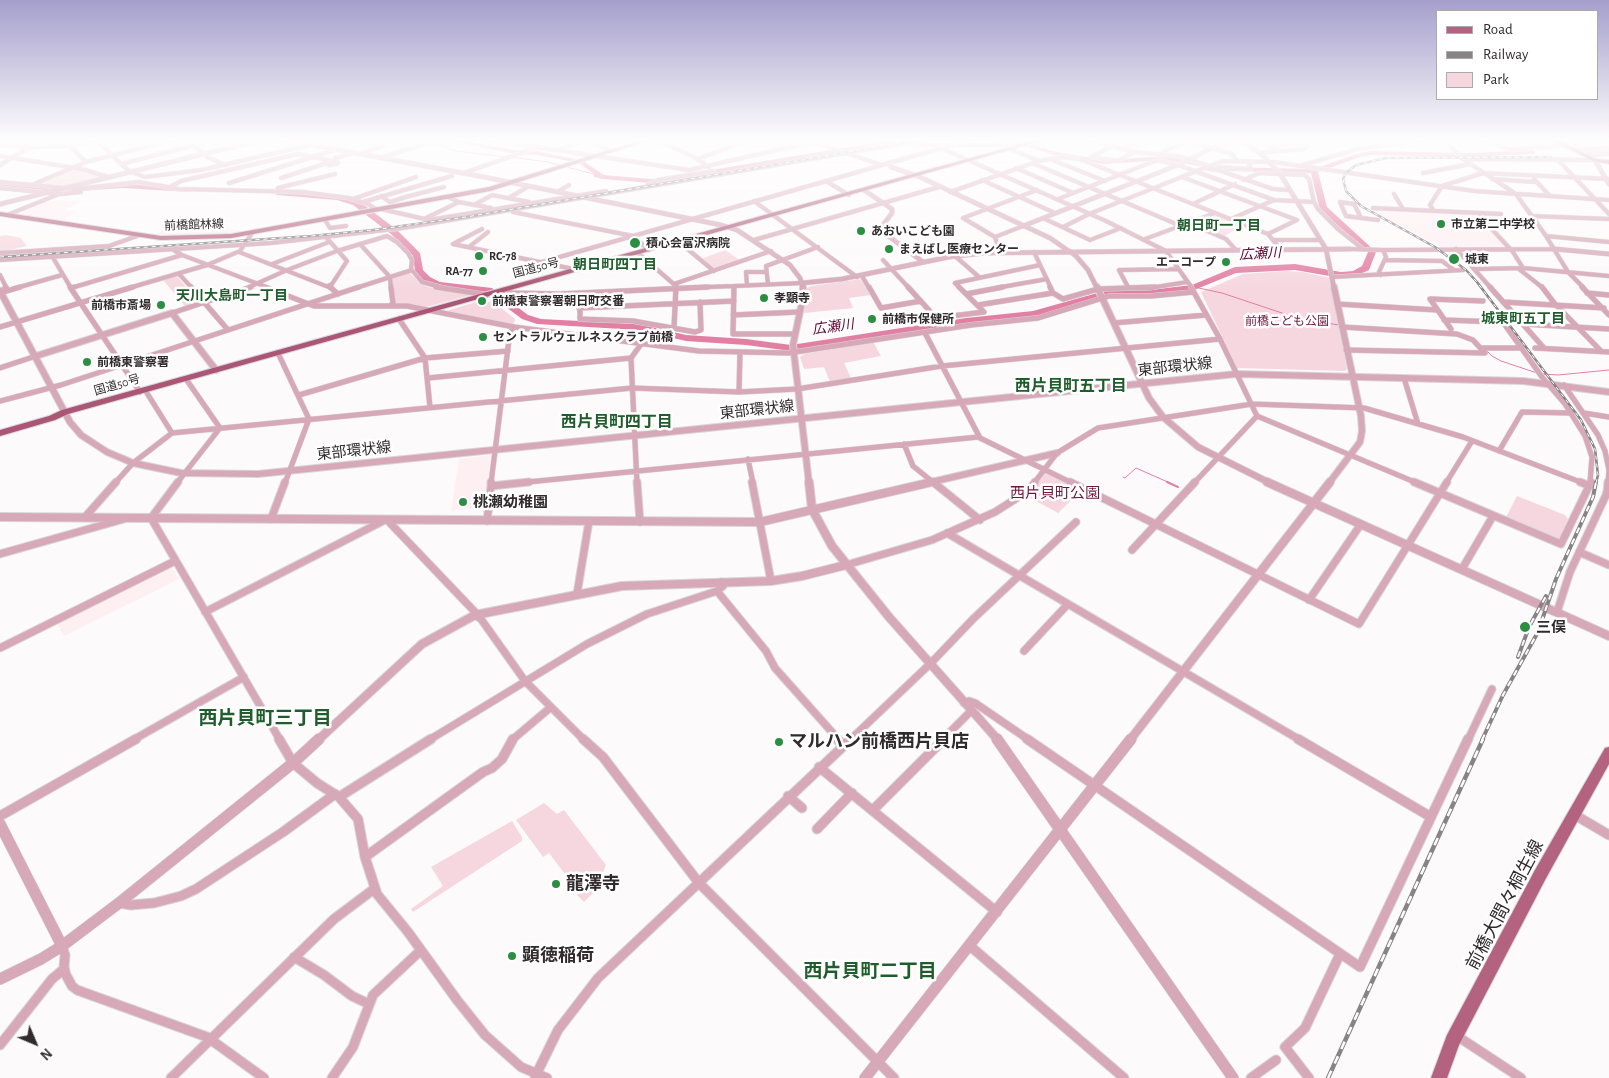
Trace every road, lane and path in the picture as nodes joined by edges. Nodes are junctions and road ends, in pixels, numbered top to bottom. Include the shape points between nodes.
1 (28, 190) edge
2 (54, 190) edge
3 (277, 190) edge
4 (375, 190) edge
5 (402, 190) edge
6 (431, 190) edge
7 (477, 190) edge
8 (522, 190) edge
9 (551, 190) edge
10 (607, 190) edge
11 (629, 190) edge
12 (792, 190) edge
13 (842, 190) edge
14 (863, 190) edge
15 (864, 190) edge
16 (928, 190) edge
17 (946, 190) edge
18 (955, 190) edge
19 (1005, 190) edge
20 (1037, 190) joint
21 (1067, 190) edge
22 (1081, 190) edge
23 (1098, 190) edge
24 (1115, 190) edge
25 (1147, 190) edge
26 (1159, 190) edge
27 (1248, 190) edge
28 (1289, 190) edge
29 (1311, 190) edge
30 (1439, 190) edge
31 (1482, 190) edge
32 (1510, 190) edge
33 (1544, 190) edge
34 (1585, 190) edge
35 (94, 191) dead end
36 (1220, 191) joint
37 (49, 192) junction
38 (559, 192) joint
39 (950, 192) junction
40 (393, 193) junction
41 (1073, 193) junction
42 (60, 194) junction
43 (848, 194) junction
44 (1106, 194) junction
45 (1394, 194) dead end
46 (1516, 194) junction
47 (381, 196) junction
48 (578, 196) junction
49 (1550, 196) junction
50 (448, 197) junction
51 (1020, 197) junction
52 (402, 198) junction
53 (509, 198) junction
54 (590, 198) junction
55 (353, 199) junction
56 (1058, 199) junction
57 (1593, 199) junction
58 (1274, 200) junction
59 (1609, 200) edge
60 (754, 201) junction
61 (1122, 201) junction
62 (1297, 201) junction
63 (363, 202) junction
64 (408, 202) dead end
65 (459, 202) junction
66 (1314, 202) junction
67 (532, 203) junction
68 (885, 203) junction
69 (0, 204) edge
70 (1193, 204) junction
71 (474, 205) junction
72 (1072, 206) junction
73 (1260, 206) junction
74 (1373, 208) dead end
75 (497, 209) junction
76 (987, 209) junction
77 (1402, 209) junction
78 (376, 210) junction
79 (509, 211) junction
80 (1434, 211) junction
81 (1055, 213) junction
82 (1216, 213) junction
83 (1477, 213) junction
84 (1089, 214) junction
85 (1501, 214) dead end
86 (1609, 214) edge
87 (3, 215) edge
88 (774, 216) junction
89 (1531, 216) junction
90 (693, 218) junction
91 (1042, 218) junction
92 (1360, 218) junction
93 (1231, 219) junction
94 (1609, 219) edge
95 (324, 220) junction
96 (423, 220) junction
97 (430, 220) junction
98 (1297, 220) junction
99 (1378, 220) dead end
100 (1309, 221) junction
101 (441, 223) junction
102 (1188, 223) junction
103 (346, 226) dead end
104 (1023, 226) junction
105 (1181, 226) junction
106 (1063, 227) junction
107 (732, 228) junction
108 (1121, 228) junction
109 (482, 229) dead end
110 (794, 229) junction
111 (488, 232) dead end
112 (252, 233) junction
113 (1268, 234) junction
114 (136, 236) junction
115 (325, 236) junction
116 (632, 236) junction
117 (1546, 236) junction
118 (996, 237) junction
119 (1145, 239) junction
120 (754, 240) junction
121 (1274, 240) junction
122 (1320, 240) junction
123 (329, 242) junction
124 (679, 242) junction
125 (1609, 242) edge
126 (360, 244) junction
127 (244, 245) junction
128 (469, 246) junction
129 (818, 247) junction
130 (172, 249) junction
131 (1350, 249) joint
132 (1364, 249) junction
133 (1456, 249) junction
134 (1510, 249) junction
135 (1554, 249) junction
136 (649, 250) junction
137 (1236, 250) junction
138 (1281, 250) junction
139 (1326, 250) junction
140 (1383, 250) junction
141 (337, 251) junction
142 (771, 251) junction
143 (1166, 251) junction
144 (239, 252) junction
145 (1034, 252) junction
146 (1072, 252) junction
147 (0, 253) edge
148 (638, 253) junction
149 (1000, 253) junction
150 (1609, 254) edge
151 (182, 255) junction
152 (52, 256) junction
153 (955, 256) junction
154 (0, 260) edge
155 (783, 260) junction
156 (883, 260) dead end
157 (1385, 260) junction
158 (542, 262) junction
159 (923, 262) junction
160 (272, 264) junction
161 (207, 265) junction
162 (1040, 265) junction
163 (1178, 268) junction
164 (1521, 268) junction
165 (892, 269) junction
166 (1476, 269) junction
167 (287, 270) junction
168 (412, 270) junction
169 (578, 270) junction
170 (1454, 270) junction
171 (1463, 270) dead end
172 (714, 271) junction
173 (766, 272) junction
174 (1568, 272) junction
175 (179, 274) junction
176 (0, 275) edge
177 (62, 275) junction
178 (1332, 275) junction
179 (1380, 275) junction
180 (859, 276) junction
181 (1609, 276) edge
182 (390, 277) junction
183 (979, 277) junction
184 (1047, 279) junction
185 (802, 283) junction
186 (768, 284) junction
187 (258, 285) junction
188 (747, 285) junction
189 (328, 286) junction
190 (675, 286) junction
191 (734, 286) junction
192 (1128, 287) junction
193 (71, 288) junction
194 (1191, 288) junction
195 (502, 291) junction
196 (0, 292) edge
197 (1587, 292) junction
198 (580, 293) junction
199 (1053, 293) junction
200 (338, 294) junction
201 (966, 294) junction
202 (1100, 294) junction
203 (488, 295) junction
204 (1609, 296) edge
205 (734, 301) junction
206 (921, 301) junction
207 (1484, 301) dead end
208 (203, 302) junction
209 (700, 302) junction
210 (1503, 302) junction
211 (81, 303) junction
212 (675, 303) junction
213 (308, 304) junction
214 (1337, 304) junction
215 (391, 305) junction
216 (978, 305) junction
217 (1557, 305) junction
218 (580, 308) junction
219 (1602, 308) junction
220 (1609, 309) edge
221 (1437, 310) junction
222 (430, 311) junction
223 (799, 312) junction
224 (172, 313) junction
225 (733, 315) junction
226 (1206, 315) junction
227 (1609, 315) edge
228 (399, 319) junction
229 (1444, 320) junction
230 (17, 322) junction
231 (1114, 323) junction
232 (1523, 324) junction
233 (1341, 326) junction
234 (0, 327) edge
235 (514, 327) junction
236 (674, 328) junction
237 (1579, 328) junction
238 (1451, 329) dead end
239 (1609, 329) edge
240 (228, 330) junction
241 (925, 333) junction
242 (794, 334) junction
243 (103, 335) junction
244 (1220, 339) junction
245 (195, 341) junction
246 (642, 343) junction
247 (1125, 348) junction
248 (1482, 348) junction
249 (1522, 348) junction
250 (1534, 348) dead end
251 (1544, 348) junction
252 (794, 349) junction
253 (1346, 350) junction
254 (508, 351) junction
255 (1601, 351) junction
256 (740, 352) junction
257 (1609, 352) edge
258 (278, 353) junction
259 (36, 356) junction
260 (425, 358) junction
261 (631, 358) junction
262 (123, 364) junction
263 (942, 366) junction
264 (0, 368) edge
265 (216, 370) junction
266 (506, 370) junction
267 (1236, 374) junction
268 (1351, 376) junction
269 (428, 378) junction
270 (1404, 378) junction
271 (186, 379) junction
272 (1142, 382) junction
273 (1548, 383) junction
274 (1564, 384) junction
275 (53, 387) junction
276 (632, 388) junction
277 (797, 389) junction
278 (142, 391) junction
279 (739, 392) junction
280 (1609, 392) edge
281 (299, 395) junction
282 (0, 401) edge
283 (502, 401) junction
284 (960, 401) junction
285 (1252, 404) junction
286 (1360, 407) junction
287 (430, 408) junction
288 (66, 412) junction
289 (1571, 413) junction
290 (1584, 413) junction
291 (1257, 416) junction
292 (1163, 417) junction
293 (802, 418) junction
294 (1609, 418) edge
295 (309, 419) junction
296 (1418, 424) junction
297 (0, 428) edge
298 (220, 428) junction
299 (0, 433) edge
300 (172, 433) junction
301 (634, 435) junction
302 (978, 437) junction
303 (1472, 441) junction
304 (904, 444) junction
305 (495, 450) junction
306 (1499, 451) junction
307 (1057, 452) junction
308 (806, 453) junction
309 (1351, 456) junction
310 (1219, 458) junction
311 (748, 459) junction
312 (1025, 460) junction
313 (133, 463) junction
314 (291, 470) junction
315 (1043, 470) junction
316 (636, 471) junction
317 (186, 473) junction
318 (933, 482) junction
319 (491, 486) junction
320 (1590, 486) junction
321 (1440, 494) junction
322 (1608, 494) edge
323 (1313, 502) junction
324 (812, 509) junction
325 (1493, 516) junction
326 (0, 517) edge
327 (85, 517) junction
328 (125, 518) junction
329 (151, 518) junction
330 (271, 519) junction
331 (388, 520) junction
332 (980, 520) junction
333 (487, 521) junction
334 (589, 521) junction
335 (640, 522) junction
336 (760, 522) junction
337 (1076, 522) dead end
338 (1156, 524) junction
339 (1361, 524) junction
340 (947, 533) junction
341 (1408, 546) junction
342 (1132, 550) dead end
343 (1579, 552) junction
344 (0, 554) edge
345 (175, 561) junction
346 (846, 565) junction
347 (1609, 565) edge
348 (1462, 569) junction
349 (1259, 574) junction
350 (1019, 576) junction
351 (771, 581) junction
352 (719, 587) junction
353 (577, 594) junction
354 (1310, 600) junction
355 (1068, 604) junction
356 (205, 612) junction
357 (1557, 612) junction
358 (475, 615) junction
359 (1609, 636) edge
360 (0, 648) edge
361 (1024, 651) dead end
362 (931, 663) junction
363 (1184, 672) junction
364 (244, 677) junction
365 (526, 680) junction
366 (1492, 689) dead end
367 (964, 703) junction
368 (551, 708) junction
369 (972, 710) junction
370 (843, 745) junction
371 (1609, 752) edge
372 (293, 763) junction
373 (819, 767) junction
374 (1095, 786) junction
375 (852, 793) junction
376 (337, 796) junction
377 (788, 796) junction
378 (802, 808) dead end
379 (873, 810) junction
380 (1575, 815) junction
381 (0, 816) edge
382 (1431, 817) junction
383 (0, 824) edge
384 (817, 828) dead end
385 (1061, 829) junction
386 (1609, 835) edge
387 (364, 857) junction
388 (699, 883) junction
389 (374, 889) junction
390 (119, 903) junction
391 (997, 912) junction
392 (62, 946) junction
393 (970, 946) junction
394 (420, 951) junction
395 (1340, 954) junction
396 (294, 957) junction
397 (64, 969) junction
398 (0, 979) edge
399 (369, 1004) junction
400 (1457, 1036) junction
401 (211, 1039) junction
402 (0, 1045) edge
403 (1276, 1060) dead end
404 (878, 1062) junction
405 (535, 1076) edge
406 (171, 1078) edge
407 (264, 1078) edge
408 (332, 1078) edge
409 (547, 1078) edge
410 (865, 1078) edge
411 (894, 1078) edge
412 (1124, 1078) edge
413 (1234, 1078) edge
414 (1251, 1078) edge
415 (1309, 1078) edge
416 (1439, 1078) edge
417 (1521, 1078) edge

1 - 37 street
2 - 37 street
3 - 55 street
4 - 55 street
5 - 40 street
6 - 52 street
7 - 50 main road, 前橋館林線
8 - 53 street
9 - 38 street
10 - 48 street
11 - 54 street
12 - 60 street
13 - 43 street
14 - 43 highway, 国道50号
15 - 68 street
16 - 68 street
17 - 39 street
18 - 39 street
19 - 51 street
20 - 51 street
20 - 56 street
21 - 41 street
22 - 41 street
23 - 44 street
24 - 44 street
25 - 61 street
26 - 70 street
27 - 58 street
28 - 62 street
29 - 66 street
30 - 80 street via 1430,205
31 - 46 street
32 - 46 street
33 - 49 street
34 - 57 street
35 - 42 street
36 - 70 street
36 - 73 street
37 - 42 street
37 - 69 street
38 - 48 street
39 - 76 street
40 - 47 street
40 - 52 street
41 - 56 street
42 - 87 street
43 - 88 highway, 国道50号
44 - 61 street
44 - 72 street
45 - 77 street
46 - 49 street
46 - 89 street
47 - 52 street via 390,202
47 - 63 street
48 - 54 street
48 - 67 street
49 - 57 street
50 - 65 street
50 - 78 main road, 前橋館林線
51 - 76 street
51 - 81 street
52 - 64 street
53 - 67 street
53 - 71 street via 490,195
54 - 79 street
54 - 90 street
55 - 63 street
56 - 72 street
57 - 59 street
57 - 86 street
58 - 62 street
58 - 73 street
60 - 88 street
60 - 90 street
61 - 84 street
61 - 105 street
62 - 66 street
62 - 100 street
63 - 78 street
65 - 71 street
65 - 96 street
66 - 132 street via 1338,229
67 - 75 street
68 - 110 street
68 - 159 street via 892,213 883,225 883,232
70 - 82 street
71 - 75 street
72 - 81 street
72 - 84 street
73 - 93 street
73 - 98 street
74 - 77 street
75 - 79 street
75 - 97 street
76 - 104 street
76 - 118 street via 963,219
77 - 80 street
78 - 95 main road, 前橋館林線
78 - 96 street
79 - 101 street
79 - 116 street
80 - 83 street
81 - 91 street
82 - 93 street
82 - 102 street
83 - 85 street
83 - 134 street
84 - 106 street
84 - 108 street
87 - 114 main road, 前橋館林線
88 - 107 highway, 国道50号
88 - 110 street
89 - 94 street
89 - 117 street
90 - 107 street
90 - 116 street
91 - 104 street
91 - 106 street
92 - 92 street via 1345,216 1340,202 1354,204
92 - 99 street
93 - 113 street
95 - 103 street via 328,228
95 - 112 main road, 前橋館林線
96 - 97 street
97 - 101 street
98 - 100 street
98 - 113 street
100 - 122 street
101 - 115 street
102 - 105 street
102 - 137 street via 1226,239
104 - 118 street
104 - 146 street
105 - 119 street
106 - 108 street via 1090,240
107 - 120 street
107 - 124 highway, 国道50号
108 - 119 street
109 - 128 street via 453,244
110 - 120 street
110 - 129 street
111 - 128 street
112 - 114 main road, 前橋館林線 via 191,238
112 - 127 street
113 - 121 street
114 - 147 street via 112,246
115 - 123 street
115 - 127 street
116 - 136 street
116 - 158 street
117 - 125 street
117 - 135 street
118 - 149 street
119 - 143 street
120 - 142 street
121 - 122 street
121 - 138 street
122 - 139 street
123 - 141 street
123 - 160 street
124 - 136 highway, 国道50号
124 - 172 street
126 - 141 street
126 - 168 street via 389,237 410,256
126 - 182 street
127 - 130 street
127 - 144 street
128 - 158 street
129 - 155 street
129 - 180 street
130 - 151 street
130 - 152 street
131 - 132 street
131 - 139 street
132 - 140 street
133 - 134 street
133 - 140 street
133 - 166 street
134 - 135 street
134 - 164 street
135 - 150 street
135 - 174 street
136 - 148 highway, 国道50号
137 - 138 street
137 - 143 street
138 - 139 street
139 - 178 street
140 - 157 street
141 - 167 street
141 - 189 street via 347,261
142 - 155 street
142 - 172 street
143 - 146 street
143 - 163 street
144 - 160 street
144 - 161 street
145 - 146 street
145 - 149 street
145 - 162 street
146 - 202 street via 1082,262
148 - 169 highway, 国道50号
148 - 190 street
149 - 153 street
151 - 161 street
151 - 193 street
152 - 154 street
152 - 177 street
153 - 159 street
153 - 183 street
155 - 173 street via 766,266
155 - 185 street via 796,271
156 - 165 street
157 - 170 street via 1442,261
157 - 179 street
158 - 169 street
159 - 165 street
160 - 167 street
161 - 175 street
161 - 187 street
162 - 183 street
162 - 184 street
163 - 192 street via 1119,270
163 - 194 street
164 - 166 street
164 - 174 street
164 - 217 street
165 - 180 street
165 - 206 street
166 - 210 street
167 - 187 street
167 - 189 street
168 - 182 street
168 - 203 street via 420,281 430,286
169 - 195 highway, 国道50号
170 - 171 street
170 - 179 street
172 - 190 street
173 - 186 street
173 - 188 street via 746,272
174 - 181 street
174 - 197 street
175 - 208 street
175 - 211 street
176 - 196 street via 6,287
177 - 193 street
177 - 196 street
178 - 179 street
178 - 214 street
180 - 185 street
180 - 206 street via 881,308
182 - 200 street
182 - 215 street
183 - 201 street via 954,283
184 - 199 street
184 - 201 street
185 - 186 street
185 - 223 street
186 - 188 street
187 - 208 street
187 - 213 street
188 - 191 street
189 - 200 street
190 - 191 street
190 - 198 street
190 - 212 street
191 - 205 street
192 - 194 street
192 - 202 street
193 - 211 street
194 - 202 street via 1151,296
194 - 226 street
195 - 198 street
195 - 203 highway, 国道50号
196 - 230 street, 東部環状線
197 - 204 street
197 - 219 street
198 - 218 street
199 - 202 street via 1064,299
199 - 216 street
200 - 213 street
201 - 216 street
202 - 231 street
202 - 241 street via 1038,318 973,324
203 - 222 highway, 国道50号
205 - 209 street
205 - 225 street
206 - 216 street via 940,319 984,313
207 - 221 street via 1430,298
208 - 224 street
208 - 240 street
209 - 212 street
209 - 236 street via 700,332
210 - 217 street
210 - 232 street
211 - 230 street
211 - 243 street
212 - 218 street
212 - 236 street
213 - 215 street
213 - 240 street
214 - 221 street
214 - 233 street
215 - 222 street
217 - 219 street
217 - 237 street
218 - 236 street via 580,319 633,320
219 - 220 street
219 - 227 street
221 - 229 street
222 - 228 highway, 国道50号
222 - 235 street
223 - 225 street
223 - 242 street
224 - 243 street
224 - 245 street
225 - 242 street via 732,333 735,334
226 - 231 street
226 - 244 street
228 - 258 highway, 国道50号
228 - 260 street
229 - 238 street
229 - 249 street via 1502,323
230 - 234 street
230 - 259 street, 東部環状線
231 - 247 street
232 - 237 street
232 - 251 street
233 - 248 street via 1454,333 1473,340
233 - 253 street
235 - 246 street
235 - 254 street via 510,332
237 - 239 street
237 - 255 street
240 - 245 street
241 - 252 street
241 - 263 street
242 - 252 street
243 - 259 street
243 - 262 street
244 - 247 street
244 - 267 street
245 - 262 street
245 - 265 street
246 - 256 street
246 - 261 street
247 - 263 street
247 - 272 street
248 - 249 street
248 - 253 street via 1486,354
249 - 273 street
250 - 251 street
251 - 255 street
252 - 256 street
252 - 277 street
253 - 268 street
254 - 260 street
254 - 266 street
255 - 257 street
256 - 279 street
258 - 265 highway, 国道50号
258 - 281 street
259 - 264 street
259 - 275 street, 東部環状線
260 - 269 street
260 - 281 street
261 - 266 street
261 - 276 street
262 - 275 street
262 - 278 street
263 - 277 street
263 - 284 street
265 - 271 highway, 国道50号
266 - 269 street
266 - 283 street
267 - 268 street, 東部環状線
267 - 272 street, 東部環状線
267 - 285 street
268 - 270 street, 東部環状線
268 - 286 street
269 - 287 street
270 - 273 street, 東部環状線
270 - 296 street
271 - 278 highway, 国道50号
271 - 298 street
272 - 284 street, 東部環状線
272 - 292 street
273 - 274 street, 東部環状線
273 - 289 street
274 - 280 street, 東部環状線
274 - 290 street
275 - 282 street
275 - 288 street, 東部環状線
276 - 279 street
276 - 283 street
276 - 301 street
277 - 279 street
277 - 293 street
278 - 288 highway, 国道50号
278 - 300 street
281 - 295 street
283 - 287 street
283 - 305 street
284 - 293 street, 東部環状線
284 - 302 street
285 - 286 street
285 - 291 street
285 - 292 street
286 - 296 street
286 - 309 street via 1362,435
287 - 295 street
288 - 297 highway, 国道50号
288 - 299 highway, 国道50号
288 - 313 street, 東部環状線 via 84,438
289 - 306 street via 1522,412
289 - 320 street via 1590,451
290 - 294 street
290 - 322 street via 1605,451 1609,470
291 - 309 street
291 - 310 street
292 - 307 street via 1098,428
292 - 310 street via 1190,441
293 - 301 street, 東部環状線
293 - 308 street
295 - 298 street
295 - 314 street
296 - 303 street
298 - 300 street
298 - 317 street
300 - 313 street
301 - 305 street, 東部環状線
301 - 316 street
302 - 304 street
302 - 312 street
303 - 306 street
303 - 321 street
304 - 308 street
304 - 318 street via 911,464
305 - 314 street, 東部環状線
305 - 319 street
306 - 320 street
307 - 312 street
307 - 315 street
308 - 311 street
308 - 324 street
309 - 321 street
309 - 323 street
310 - 323 street
310 - 338 street
311 - 316 street
311 - 336 street
312 - 315 street
312 - 318 street
313 - 317 street, 東部環状線
313 - 327 street
314 - 317 street, 東部環状線 via 245,475
314 - 330 street
315 - 332 street via 1028,491
315 - 338 street
316 - 319 street
316 - 335 street
317 - 329 street
318 - 324 street
318 - 332 street
319 - 333 street
320 - 325 street via 1561,544
321 - 325 street
321 - 341 street
322 - 343 street
323 - 339 street
323 - 349 street
324 - 336 street
324 - 346 street
325 - 348 street
326 - 327 street
327 - 328 street
328 - 329 street
328 - 344 street
329 - 330 street
329 - 345 street
330 - 331 street
331 - 333 street
331 - 356 street
331 - 358 street
332 - 340 street
333 - 334 street
334 - 335 street
334 - 353 street
335 - 336 street
336 - 351 street
337 - 350 street
338 - 342 street
338 - 349 street
339 - 341 street
339 - 354 street
340 - 346 street
340 - 350 street
341 - 348 street
341 - 354 street via 1360,624
343 - 347 street
343 - 357 street
345 - 356 street
345 - 360 street
346 - 351 street
346 - 362 street
348 - 357 street
349 - 354 street
349 - 363 street
350 - 355 street
350 - 362 street
351 - 352 street
352 - 353 street via 622,586
352 - 365 street via 635,619
352 - 370 street via 766,651 774,668
353 - 358 street
355 - 361 street
355 - 363 street
356 - 364 street
357 - 359 street
358 - 365 street
358 - 372 street via 422,644
362 - 367 street
362 - 370 street
363 - 374 street
363 - 382 street
364 - 372 street
364 - 381 street
365 - 368 street
365 - 376 street
366 - 382 street
367 - 369 street
367 - 374 street via 975,703
368 - 387 street via 513,738 502,759 492,768
368 - 388 street via 603,757
369 - 379 street
369 - 385 street via 1001,743
370 - 373 street
371 - 380 main road, 前橋大間々桐生線
372 - 376 street
372 - 390 street
373 - 375 street
373 - 377 street
374 - 385 street
374 - 395 street
375 - 379 street
375 - 384 street
376 - 387 street via 358,819
376 - 390 street via 182,896 154,903
377 - 378 street
377 - 388 street
379 - 391 street
380 - 386 street
380 - 400 main road, 前橋大間々桐生線 via 1540,875
382 - 395 street via 1361,966
383 - 392 street
385 - 391 street
385 - 413 street
387 - 389 street
388 - 404 street
388 - 405 street via 590,986 558,1030
389 - 394 street
389 - 396 street via 342,912
390 - 392 street
391 - 393 street
392 - 397 street
392 - 398 street
393 - 404 street
393 - 412 street
394 - 399 street via 383,984
394 - 405 street via 486,1035
395 - 415 street via 1305,1028 1285,1047
396 - 399 street
396 - 401 street
397 - 401 street via 70,984 77,990
397 - 402 street via 52,979
399 - 408 street via 354,1047
400 - 416 main road, 前橋大間々桐生線
400 - 417 street
401 - 406 street
401 - 407 street
403 - 414 street
404 - 410 street
404 - 411 street
405 - 409 street

